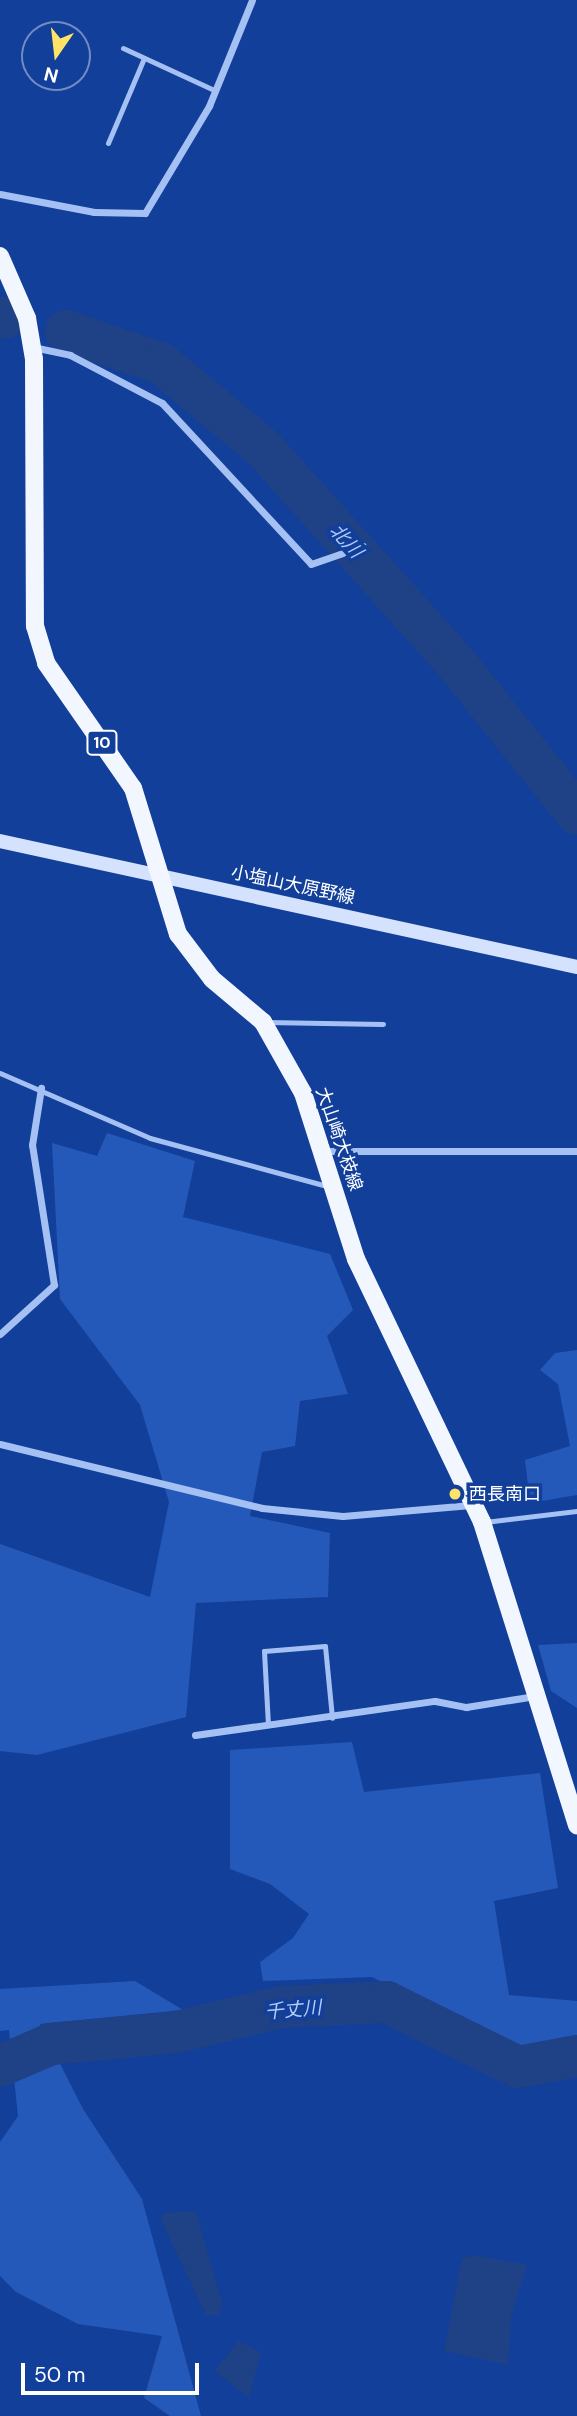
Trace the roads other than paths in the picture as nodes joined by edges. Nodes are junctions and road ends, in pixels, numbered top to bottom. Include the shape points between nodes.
1 (252, 0) edge
2 (123, 48) dead end
3 (144, 58) junction
4 (216, 91) junction
5 (108, 142) dead end
6 (0, 194) edge
7 (0, 256) edge
8 (31, 346) junction
9 (363, 546) dead end
10 (0, 841) edge
11 (156, 875) junction
12 (577, 967) edge
13 (263, 1022) junction
14 (383, 1024) dead end
15 (0, 1073) edge
16 (41, 1088) junction
17 (320, 1151) junction
18 (577, 1151) edge
19 (334, 1188) junction
20 (0, 1334) edge
21 (0, 1444) edge
22 (577, 1511) edge
23 (479, 1513) junction
24 (536, 1696) junction
25 (332, 1718) junction
26 (268, 1725) junction
27 (195, 1735) dead end
28 (570, 1784) edge
29 (577, 1825) edge

1 - 4 street
2 - 3 lane
3 - 4 lane
3 - 5 lane
4 - 6 street via 145,213 94,212
7 - 8 main road, 大山崎大枝線 / 10
8 - 9 street via 70,355 162,403 311,564
8 - 11 main road, 大山崎大枝線 / 10 via 35,626 46,663 133,788
10 - 11 main road, 小塩山大原野線
11 - 12 main road, 小塩山大原野線
11 - 13 main road, 大山崎大枝線 / 10 via 178,934 212,979
13 - 14 lane
13 - 17 main road, 大山崎大枝線 / 10 via 303,1093
15 - 16 lane
16 - 19 lane via 149,1138
16 - 20 street via 32,1145 54,1285
17 - 18 street
17 - 19 main road, 大山崎大枝線 / 10
19 - 23 main road, 大山崎大枝線 / 10 via 356,1259
21 - 23 street via 262,1508 343,1516
22 - 23 lane
23 - 24 main road, 大山崎大枝線 / 10
24 - 25 street via 466,1707 435,1701
24 - 28 main road, 大山崎大枝線 / 10
25 - 26 street
25 - 26 lane via 325,1646 264,1651
26 - 27 street
28 - 29 main road, 大山崎大枝線 / 10

